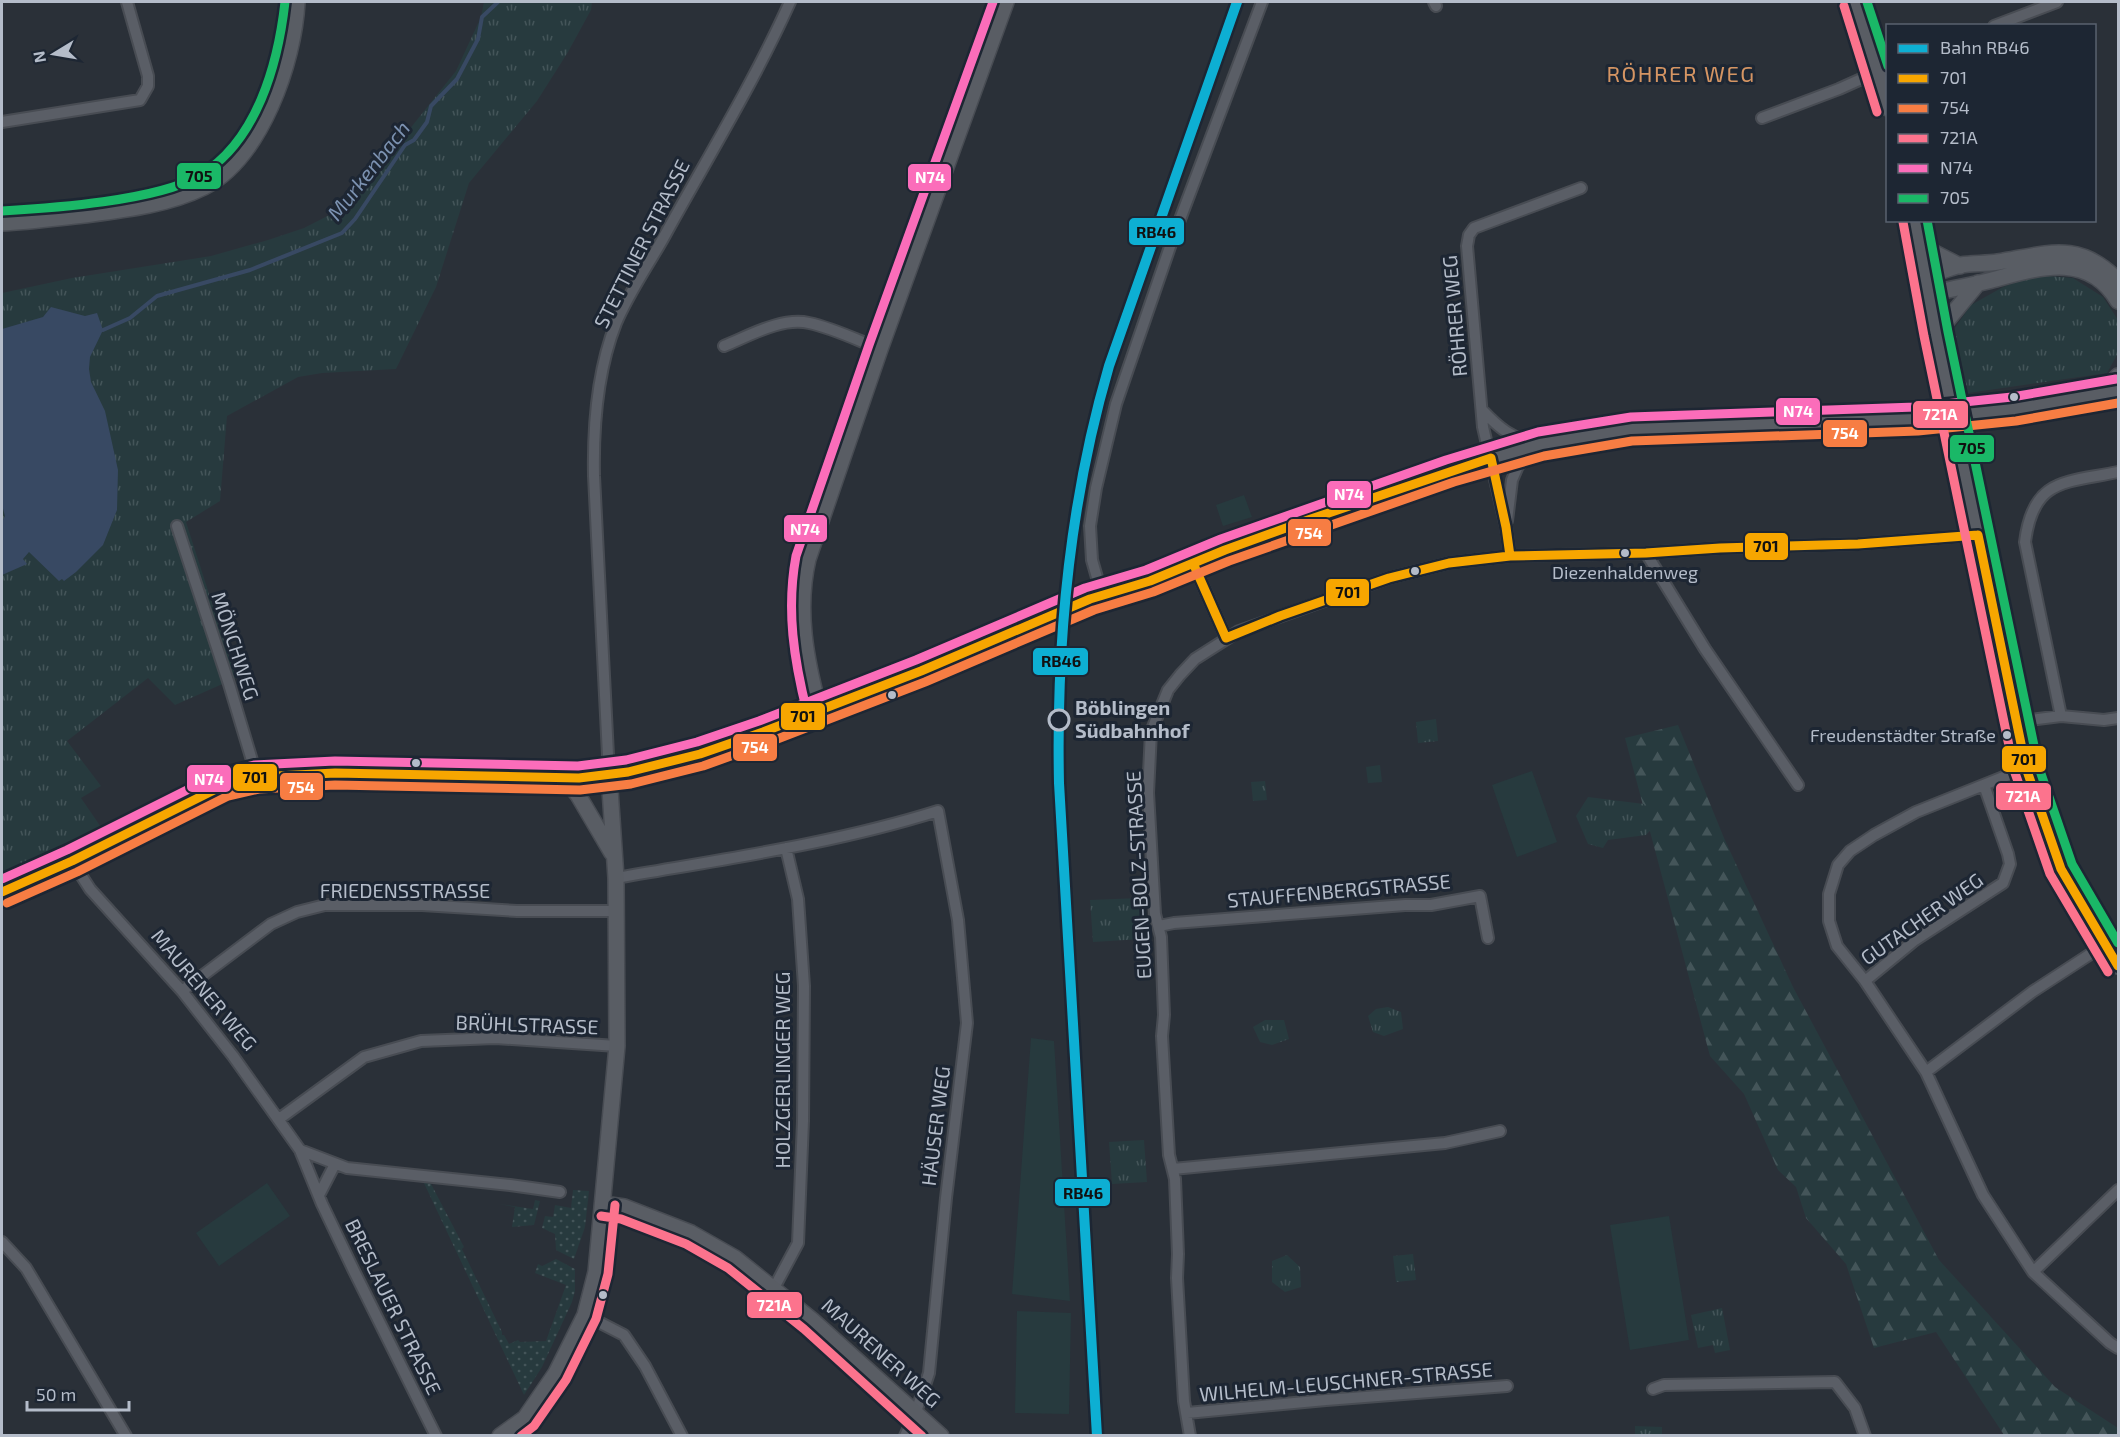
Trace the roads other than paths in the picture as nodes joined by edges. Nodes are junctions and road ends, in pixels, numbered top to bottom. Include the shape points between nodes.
1 (127, 2) edge
2 (297, 2) edge
3 (790, 2) edge
4 (1006, 2) edge
5 (1262, 2) edge
6 (1855, 2) edge
7 (2057, 2) edge
8 (1999, 24) edge
9 (1882, 70) edge
10 (1886, 100) edge
11 (1762, 118) dead end
12 (2, 122) edge
13 (1581, 188) dead end
14 (1915, 222) edge
15 (2, 224) edge
16 (1921, 246) junction
17 (1960, 266) junction
18 (1926, 276) junction
19 (2118, 281) edge
20 (1978, 283) junction
21 (1928, 294) junction
22 (2118, 302) edge
23 (1936, 334) junction
24 (724, 346) dead end
25 (880, 349) junction
26 (2118, 376) edge
27 (2118, 391) edge
28 (2102, 394) junction
29 (1482, 410) junction
30 (1541, 444) junction
31 (1491, 458) junction
32 (2118, 472) edge
33 (177, 526) dead end
34 (1506, 527) junction
35 (1978, 535) junction
36 (1646, 553) junction
37 (1510, 556) junction
38 (1193, 563) junction
39 (1102, 595) junction
40 (1226, 638) junction
41 (819, 709) junction
42 (2061, 716) junction
43 (2118, 718) edge
44 (2015, 722) junction
45 (2026, 768) junction
46 (609, 775) junction
47 (256, 777) junction
48 (564, 777) junction
49 (1798, 785) dead end
50 (1984, 785) junction
51 (786, 848) junction
52 (615, 856) junction
53 (72, 861) junction
54 (616, 878) junction
55 (2, 892) edge
56 (617, 911) junction
57 (1159, 926) junction
58 (1488, 938) dead end
59 (2112, 940) edge
60 (2118, 966) edge
61 (1864, 981) junction
62 (182, 991) junction
63 (617, 1046) junction
64 (1926, 1072) junction
65 (279, 1119) junction
66 (1500, 1131) dead end
67 (300, 1150) junction
68 (335, 1164) junction
69 (1173, 1169) junction
70 (2118, 1190) edge
71 (560, 1192) dead end
72 (319, 1195) junction
73 (603, 1204) junction
74 (2, 1242) edge
75 (2033, 1272) junction
76 (774, 1288) junction
77 (585, 1315) junction
78 (2118, 1348) edge
79 (1507, 1386) dead end
80 (1653, 1389) dead end
81 (916, 1412) junction
82 (1187, 1413) junction
83 (126, 1436) edge
84 (436, 1436) edge
85 (500, 1436) edge
86 (682, 1436) edge
87 (905, 1436) edge
88 (941, 1436) edge
89 (1190, 1436) edge
90 (1865, 1436) edge

1 - 12 street via 148,76 148,86 140,100
2 - 15 main road via 293,40 281,83 242,154 218,178 188,194 132,208
3 - 46 street, STETTINER STRASSE via 748,88 616,323 601,375 594,476
4 - 25 main road
5 - 39 street via 1173,238 1116,404 1090,526 1092,560
6 - 9 main road
7 - 8 street
9 - 10 main road
9 - 11 street
13 - 29 street, RÖHRER WEG via 1474,228 1469,235
14 - 16 main road
16 - 17 main road
16 - 18 main road
17 - 18 main road
17 - 19 main road via 2062,252 2085,256
18 - 21 main road
20 - 21 main road
20 - 22 main road via 2043,266 2063,266 2093,276 2105,284
20 - 23 main road
21 - 23 main road
23 - 35 main road, bridge
24 - 25 street via 789,322 808,322
25 - 41 main road via 805,572 803,633
26 - 28 main road
27 - 28 main road
28 - 30 main road via 2014,409 1917,419 1631,429
29 - 30 street via 1505,433
29 - 31 street, RÖHRER WEG
30 - 31 main road
30 - 34 street via 1518,466 1512,480
31 - 34 street, RÖHRER WEG
31 - 38 main road
32 - 42 street via 2050,488 2037,501 2028,520 2025,542
33 - 47 street, MÖNCHWEG
34 - 37 street
35 - 36 street, EUGEN-BOLZ-STRASSE
35 - 44 main road
36 - 37 street, EUGEN-BOLZ-STRASSE
36 - 49 street
37 - 40 street, EUGEN-BOLZ-STRASSE via 1429,566
38 - 39 main road
38 - 40 street
39 - 41 main road
40 - 57 street, EUGEN-BOLZ-STRASSE via 1195,658 1168,690 1151,732 1148,793
41 - 46 main road via 700,754
42 - 43 street
42 - 44 street
44 - 45 main road
45 - 50 street
45 - 59 main road via 2061,869
46 - 48 main road
46 - 52 main road
47 - 48 main road via 335,773
47 - 53 main road via 224,785
48 - 52 main road
50 - 61 street, GUTACHER WEG via 2010,864 2003,883 1915,940
50 - 61 street via 1916,812 1859,845 1838,865 1829,894 1829,921 1838,946
51 - 54 street
51 - 76 street, HOLZGERLINGER WEG via 798,899 804,986 803,1120 798,1243
51 - 81 street, HÄUSER WEG via 938,811 958,920 967,1023 929,1373
52 - 54 main road
53 - 55 main road
53 - 62 street, MAURENER WEG via 90,889
54 - 56 main road
56 - 62 street, FRIEDENSSTRASSE via 325,904 271,924
56 - 63 main road
57 - 58 street, STAUFFENBERGSTRASSE via 1431,905 1480,896
57 - 69 street, EUGEN-BOLZ-STRASSE via 1164,990 1162,1036
59 - 60 main road
59 - 64 street via 2032,992
61 - 64 street
62 - 65 street, MAURENER WEG
63 - 65 street, BRÜHLSTRASSE via 495,1038 421,1041 364,1057
63 - 73 main road
64 - 75 street via 1983,1195
65 - 67 street, MAURENER WEG
66 - 69 street via 1445,1143
67 - 68 street
67 - 72 street, MAURENER WEG
68 - 71 street
68 - 72 street
69 - 82 street, EUGEN-BOLZ-STRASSE
70 - 75 street
72 - 84 street, BRESLAUER STRASSE
73 - 76 main road, MAURENER WEG via 632,1209 691,1233 735,1258
73 - 77 main road via 596,1272
74 - 83 street via 26,1268
75 - 78 street
76 - 81 main road, MAURENER WEG
77 - 85 main road via 556,1373 525,1418
77 - 86 street via 624,1335
79 - 82 street, WILHELM-LEUSCHNER-STRASSE
80 - 90 street via 1664,1385 1835,1382 1855,1408
81 - 87 street, HÄUSER WEG
81 - 88 main road, MAURENER WEG
82 - 89 street, EUGEN-BOLZ-STRASSE

